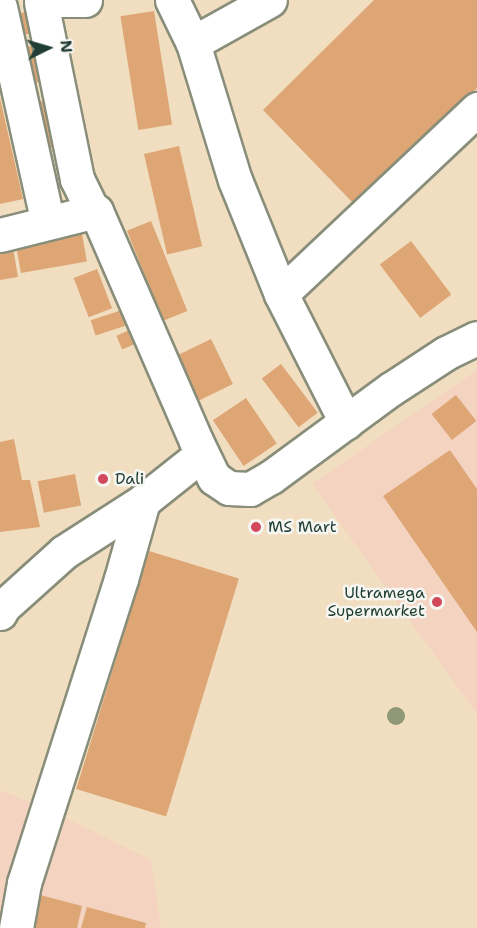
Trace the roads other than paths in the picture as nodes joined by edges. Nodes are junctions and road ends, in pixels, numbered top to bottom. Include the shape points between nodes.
1 (85, 0) edge
2 (172, 0) edge
3 (270, 0) edge
4 (53, 1) edge
5 (0, 5) edge
6 (193, 42) junction
7 (477, 109) edge
8 (93, 212) junction
9 (48, 223) junction
10 (0, 235) edge
11 (281, 294) junction
12 (477, 338) edge
13 (346, 422) junction
14 (202, 454) junction
15 (142, 502) junction
16 (0, 613) edge
17 (16, 928) edge

1 - 4 street
2 - 6 street
3 - 6 street
4 - 5 street
4 - 8 street via 77,179
5 - 9 street
6 - 11 street via 235,180
7 - 11 street
8 - 9 street
8 - 14 street
9 - 10 street
11 - 13 street
12 - 13 street via 446,353
13 - 14 street via 250,489 229,488 214,478
14 - 15 street
15 - 16 street via 64,552
15 - 17 street via 24,883

